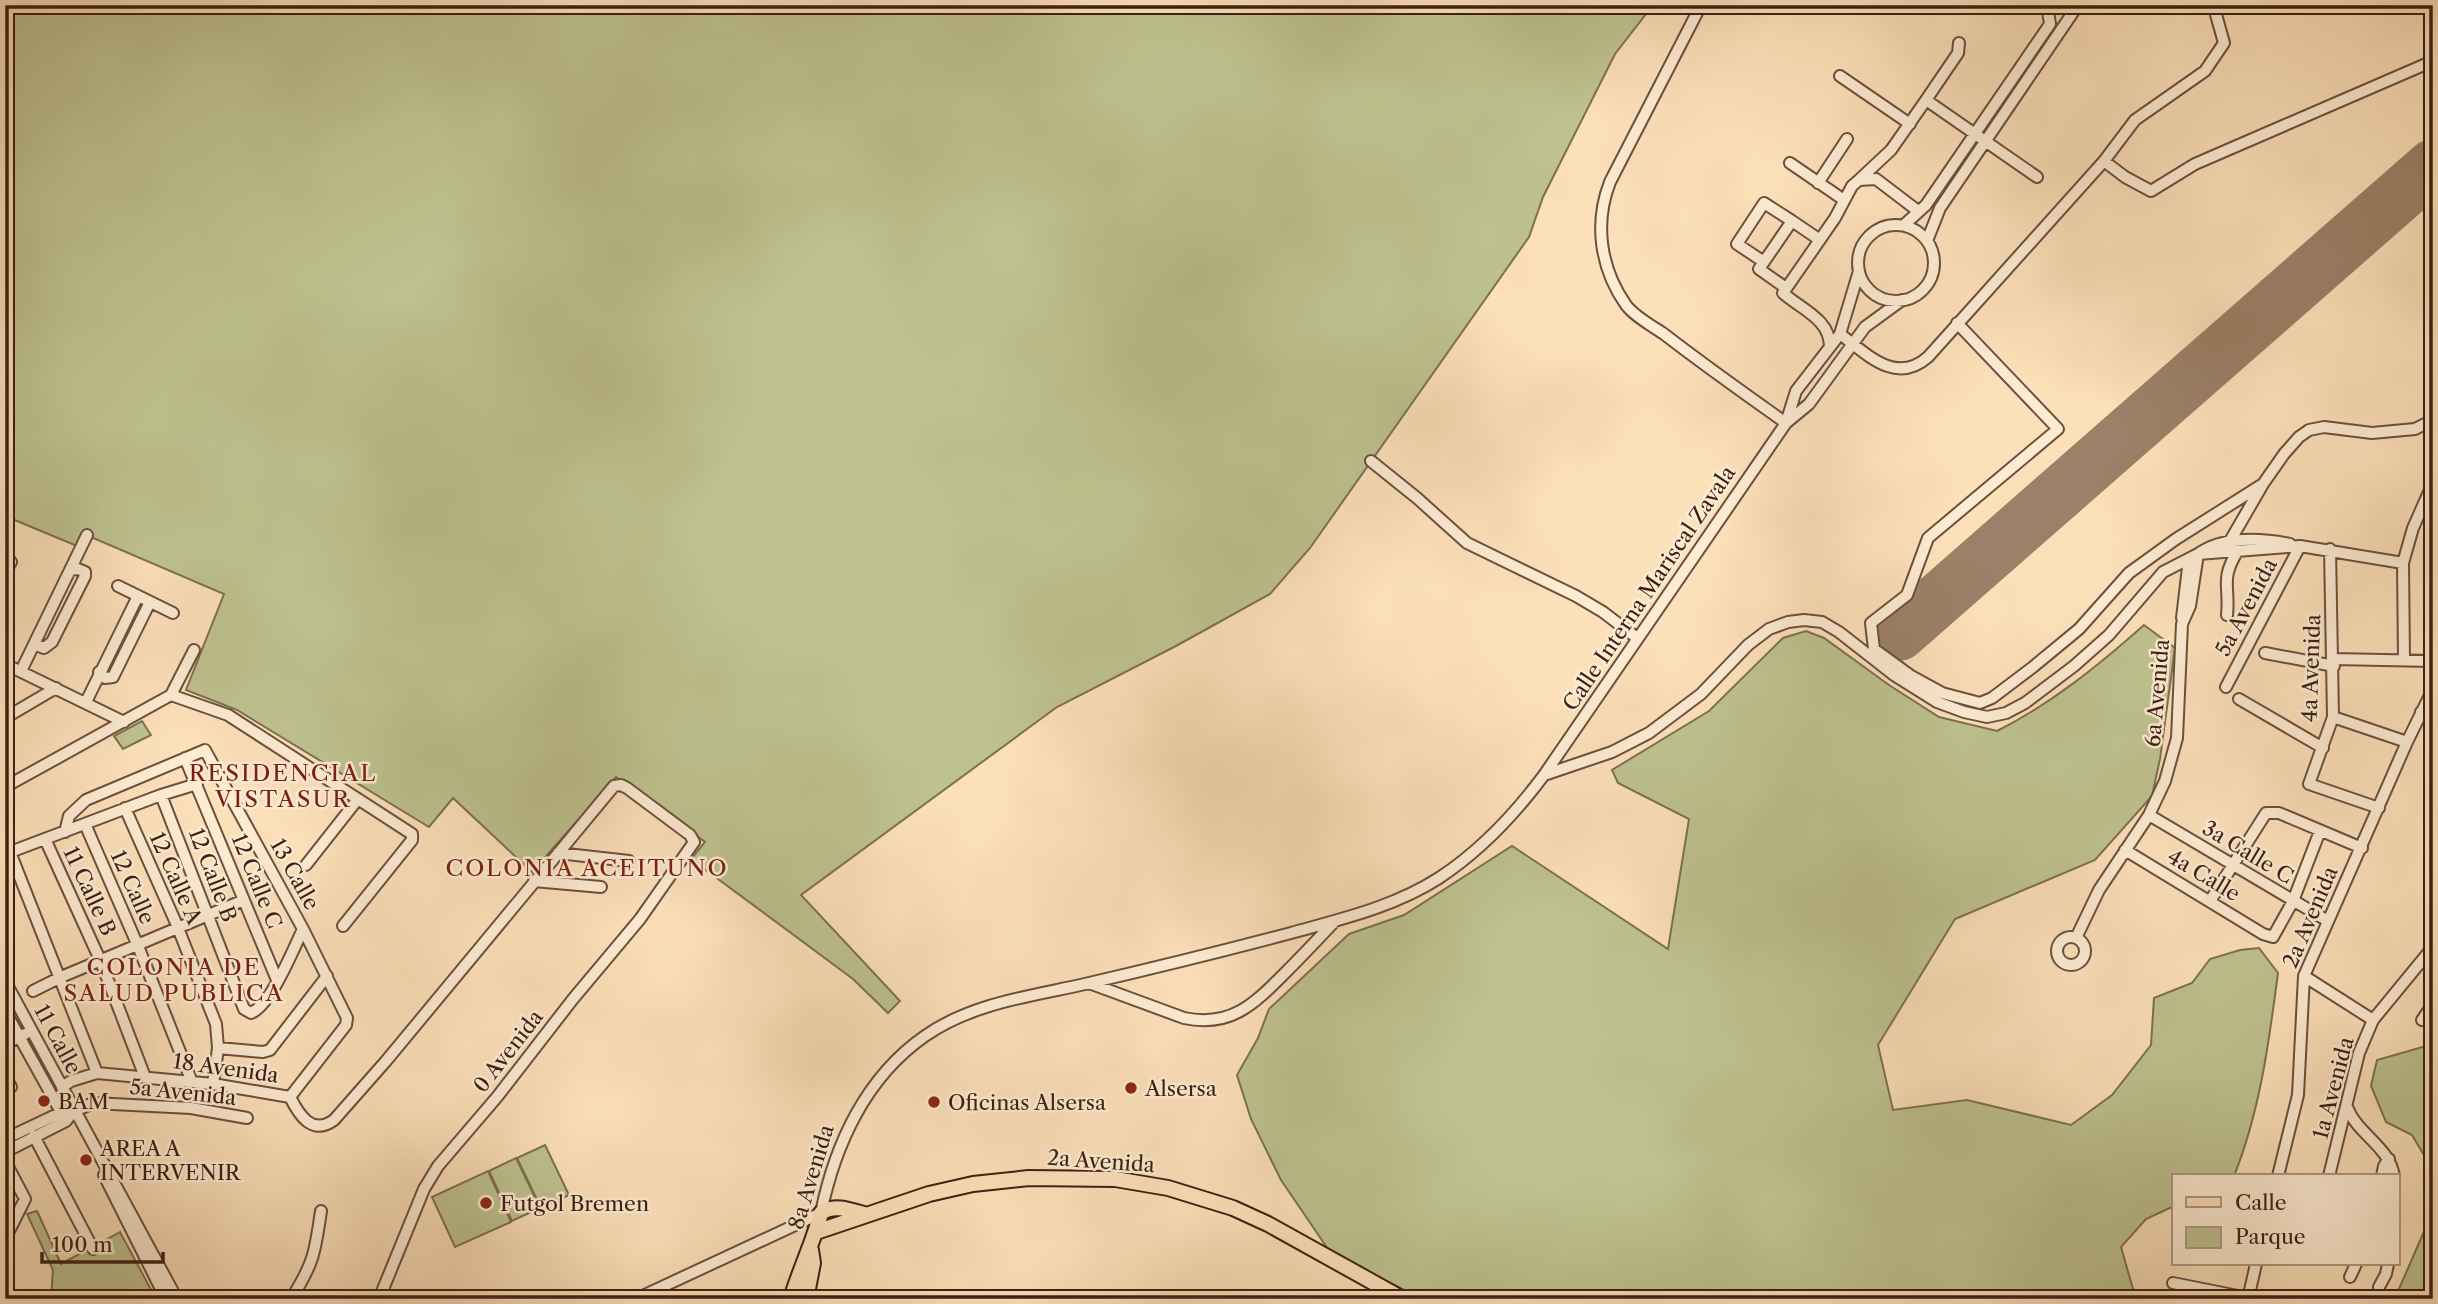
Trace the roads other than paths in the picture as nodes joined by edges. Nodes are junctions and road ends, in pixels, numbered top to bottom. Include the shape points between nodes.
1 (1701, 5) edge
2 (2047, 5) edge
3 (2078, 5) edge
4 (2206, 5) edge
5 (1959, 43) dead end
6 (2433, 61) edge
7 (1840, 76) dead end
8 (1926, 100) junction
9 (1910, 124) junction
10 (1975, 134) junction
11 (1847, 139) dead end
12 (1986, 141) junction
13 (2104, 161) junction
14 (1790, 163) dead end
15 (2037, 177) dead end
16 (1859, 180) junction
17 (1818, 183) junction
18 (1844, 201) junction
19 (1918, 211) junction
20 (1792, 221) junction
21 (1904, 225) junction
22 (1820, 240) junction
23 (1927, 241) junction
24 (1764, 262) junction
25 (1859, 271) junction
26 (1786, 288) junction
27 (1902, 300) junction
28 (1957, 323) junction
29 (1840, 334) junction
30 (1852, 343) junction
31 (1830, 347) junction
32 (2433, 420) edge
33 (1786, 423) junction
34 (1371, 461) dead end
35 (2433, 483) edge
36 (2263, 484) junction
37 (2423, 505) junction
38 (2433, 513) edge
39 (87, 536) dead end
40 (2300, 546) junction
41 (2233, 549) junction
42 (2330, 549) junction
43 (5, 555) edge
44 (2193, 556) junction
45 (2403, 563) junction
46 (5, 573) edge
47 (118, 586) dead end
48 (138, 596) junction
49 (150, 602) junction
50 (173, 613) dead end
51 (2227, 615) dead end
52 (1637, 638) junction
53 (194, 650) dead end
54 (2265, 653) dead end
55 (2404, 660) junction
56 (2433, 661) edge
57 (2334, 663) junction
58 (5, 664) edge
59 (21, 671) junction
60 (99, 672) junction
61 (2226, 687) dead end
62 (56, 688) junction
63 (2433, 688) edge
64 (171, 695) junction
65 (2239, 699) dead end
66 (86, 702) junction
67 (2421, 712) junction
68 (2333, 717) junction
69 (5, 718) edge
70 (124, 722) junction
71 (2433, 722) edge
72 (2407, 742) junction
73 (2323, 748) junction
74 (186, 758) junction
75 (1544, 775) junction
76 (197, 784) junction
77 (5, 787) edge
78 (161, 795) junction
79 (358, 799) junction
80 (125, 808) junction
81 (2379, 808) junction
82 (2149, 815) junction
83 (85, 824) junction
84 (2320, 831) junction
85 (65, 832) junction
86 (45, 839) junction
87 (2362, 848) junction
88 (2125, 850) junction
89 (7, 853) edge
90 (558, 853) junction
91 (628, 861) dead end
92 (306, 865) dead end
93 (2232, 865) junction
94 (534, 881) junction
95 (601, 887) dead end
96 (244, 900) junction
97 (2210, 901) junction
98 (2293, 901) junction
99 (209, 916) junction
100 (1336, 920) junction
101 (2328, 921) junction
102 (343, 926) dead end
103 (178, 929) junction
104 (303, 929) junction
105 (2076, 938) dead end
106 (138, 946) junction
107 (2433, 947) edge
108 (101, 961) junction
109 (327, 976) junction
110 (2304, 976) junction
111 (61, 977) junction
112 (277, 981) junction
113 (6, 983) edge
114 (1089, 983) junction
115 (33, 991) dead end
116 (2433, 1004) edge
117 (5, 1011) edge
118 (347, 1018) joint
119 (2373, 1020) junction
120 (2422, 1020) dead end
121 (32, 1030) junction
122 (19, 1037) junction
123 (5, 1044) edge
124 (218, 1048) junction
125 (905, 1051) joint
126 (97, 1073) junction
127 (5, 1076) edge
128 (145, 1077) junction
129 (192, 1082) junction
130 (213, 1084) junction
131 (62, 1087) junction
132 (8, 1089) edge
133 (290, 1097) junction
134 (2347, 1107) junction
135 (75, 1111) junction
136 (64, 1117) junction
137 (247, 1118) dead end
138 (34, 1136) junction
139 (5, 1139) edge
140 (5, 1152) edge
141 (96, 1152) junction
142 (2389, 1159) junction
143 (5, 1161) edge
144 (2278, 1174) edge
145 (2330, 1174) edge
146 (2383, 1174) edge
147 (2393, 1174) edge
148 (321, 1211) dead end
149 (821, 1213) junction
150 (869, 1215) junction
151 (816, 1232) junction
152 (5, 1239) edge
153 (93, 1249) dead end
154 (811, 1250) junction
155 (2256, 1266) edge
156 (2355, 1266) edge
157 (2388, 1266) edge
158 (1357, 1273) junction
159 (2350, 1277) dead end
160 (5, 1279) edge
161 (2173, 1283) dead end
162 (2379, 1287) dead end
163 (2200, 1294) edge
164 (2248, 1298) edge
165 (11, 1299) edge
166 (166, 1299) edge
167 (177, 1299) edge
168 (291, 1299) edge
169 (379, 1299) edge
170 (636, 1299) edge
171 (791, 1299) edge
172 (806, 1299) edge
173 (1381, 1299) edge
174 (1403, 1299) edge

1 - 33 street via 1610,182 1601,218 1603,255 1627,306
2 - 10 street via 2050,24
3 - 12 street
4 - 13 street via 2215,11 2224,43 2205,71 2135,120
5 - 8 street via 1958,53
6 - 13 street via 2195,164 2151,191
7 - 9 street
8 - 9 street
8 - 10 street
9 - 16 street
10 - 12 street
10 - 19 street
11 - 17 street
12 - 15 street
12 - 23 street via 1940,208
13 - 28 street
14 - 17 street
16 - 18 street
16 - 19 street via 1876,178
17 - 18 street
18 - 22 street
19 - 21 street
20 - 22 street
20 - 24 street
20 - 24 street via 1764,203 1734,238
21 - 23 street
21 - 25 street via 1885,226 1868,236 1859,253
22 - 26 street
23 - 27 street via 1934,259 1931,277 1920,293
24 - 26 street via 1759,269
25 - 27 street via 1870,291
25 - 29 street, Calle Interna Mariscal Zavala
26 - 31 street via 1783,293 1823,324
27 - 30 street, Calle Interna Mariscal Zavala
28 - 30 street via 1920,364 1909,368 1877,362
28 - 36 street via 2058,429 1928,538 1908,595 1871,623 1874,649 1911,676 1942,692 1980,703 1992,698 2079,629 2129,573
29 - 30 street
29 - 31 street, Calle Interna Mariscal Zavala
30 - 33 street, Calle Interna Mariscal Zavala via 1809,404
31 - 33 street, Calle Interna Mariscal Zavala via 1796,391
32 - 36 street via 2415,429 2394,431 2309,430 2299,436
33 - 52 street, Calle Interna Mariscal Zavala
34 - 52 street via 1467,542 1576,596
35 - 37 street
36 - 41 street
37 - 38 street
37 - 45 street
39 - 59 street
40 - 41 street
40 - 42 street
40 - 61 street, 5a Avenida
41 - 44 street
41 - 51 street via 2225,582
42 - 45 street
42 - 57 street, 4a Avenida
43 - 46 street via 11,562
44 - 75 street via 2163,572 2109,635 2074,667 2006,713 1987,717 1937,702 1822,622 1796,621 1769,629 1701,694 1649,733 1612,752
44 - 82 street, 6a Avenida via 2190,606 2182,624 2177,738
45 - 55 street
47 - 48 street
48 - 49 street
48 - 60 street
49 - 50 street
49 - 60 street via 113,677 105,678
52 - 75 street, Calle Interna Mariscal Zavala
53 - 64 street
54 - 57 street
55 - 56 street
55 - 57 street
57 - 68 street, 4a Avenida
58 - 59 street
59 - 62 street
60 - 66 street
62 - 66 street
62 - 69 street
63 - 67 street, 2a Avenida
64 - 70 street
64 - 79 street via 228,715
65 - 73 street
66 - 70 street
67 - 71 street
67 - 72 street, 2a Avenida
68 - 72 street
68 - 73 street, 4a Avenida
70 - 77 street
72 - 81 street, 2a Avenida
73 - 81 street, 4a Avenida via 2309,783
74 - 76 street, 12 Calle C
74 - 85 street via 86,800 69,816
74 - 104 street, 13 Calle via 205,750
75 - 100 street, Calle Interna Mariscal Zavala via 1476,849 1438,878
76 - 78 street
76 - 96 street, 12 Calle C
78 - 80 street
78 - 99 street, 12 Calle B
79 - 92 street
79 - 102 street via 412,834 412,840
80 - 83 street
80 - 103 street, 12 Calle A
81 - 87 street, 2a Avenida
82 - 88 street, 6a Avenida
82 - 93 street, 3a Calle C
83 - 85 street
83 - 106 street, 12 Calle
84 - 87 street
84 - 93 street via 2279,813 2266,813
84 - 98 street
85 - 86 street
86 - 89 street
86 - 108 street, 11 Calle B
87 - 101 street, 2a Avenida
88 - 97 street, 4a Calle
88 - 105 street, 6a Avenida
89 - 111 street
90 - 91 street
90 - 94 street
90 - 169 street, 0 Avenida via 614,786 621,785 694,842 640,919 438,1166
93 - 97 street
93 - 98 street, 3a Calle C
94 - 95 street
94 - 133 street via 334,1120 326,1126 306,1121
96 - 99 street
96 - 112 street, 12 Calle C
97 - 98 street, 4a Calle via 2273,937
98 - 101 street, 3a Calle C
99 - 103 street
99 - 112 street, 12 Calle B via 244,1009 251,1013 259,1010
100 - 114 street, Calle Interna Mariscal Zavala
100 - 114 street, Calle Interna Mariscal Zavala via 1258,1001 1220,1019 1184,1018
101 - 110 street, 2a Avenida
103 - 106 street
103 - 124 street, 12 Calle A via 216,1024
104 - 109 street, 13 Calle
104 - 112 street
106 - 108 street
106 - 129 street, 12 Calle
107 - 119 street, 1a Avenida
108 - 111 street
108 - 128 street, 11 Calle B
109 - 118 street, 13 Calle
109 - 124 street via 270,1050
110 - 119 street
110 - 144 street, 2a Avenida via 2298,1095
111 - 115 street
111 - 126 street
113 - 121 street, 11 Calle
114 - 125 street, Calle Interna Mariscal Zavala via 966,1014
116 - 120 street
117 - 122 street
118 - 133 street, 18 Avenida
119 - 134 street, 1a Avenida via 2359,1053
121 - 122 street
121 - 131 street, 11 Calle
122 - 123 street
122 - 136 street
124 - 130 street, 12 Calle A
125 - 149 street, 8a Avenida via 850,1122
126 - 128 street, 18 Avenida
126 - 131 street, 18 Avenida
127 - 132 street
128 - 129 street, 18 Avenida
129 - 130 street, 18 Avenida
130 - 133 street, 18 Avenida
131 - 135 street, 11 Calle
134 - 142 street via 2353,1120
134 - 145 street, 1a Avenida
135 - 136 street, 5a Avenida
135 - 137 street, 5a Avenida via 93,1103 191,1108
135 - 141 street, 11 Calle
136 - 138 street, 5a Avenida
136 - 139 street, 5a Avenida
138 - 140 street, 5a Avenida
138 - 153 street
141 - 166 street, 11 Calle
141 - 167 street, 11 Calle
142 - 146 street
142 - 147 street
143 - 152 street via 25,1199
148 - 168 street via 314,1257
149 - 150 main road via 835,1208
149 - 151 main road, 8a Avenida
149 - 170 street
150 - 151 main road, 2a Avenida
150 - 158 main road, 2a Avenida via 937,1192 986,1182 1066,1177 1115,1180 1210,1199 1268,1224
151 - 154 main road, 8a Avenida
154 - 171 main road, 8a Avenida via 803,1260
154 - 172 main road, 8a Avenida
155 - 164 street
156 - 159 street
157 - 162 street
158 - 173 main road, 2a Avenida
158 - 174 main road, 2a Avenida
160 - 165 street
161 - 163 street
163 - 164 street

